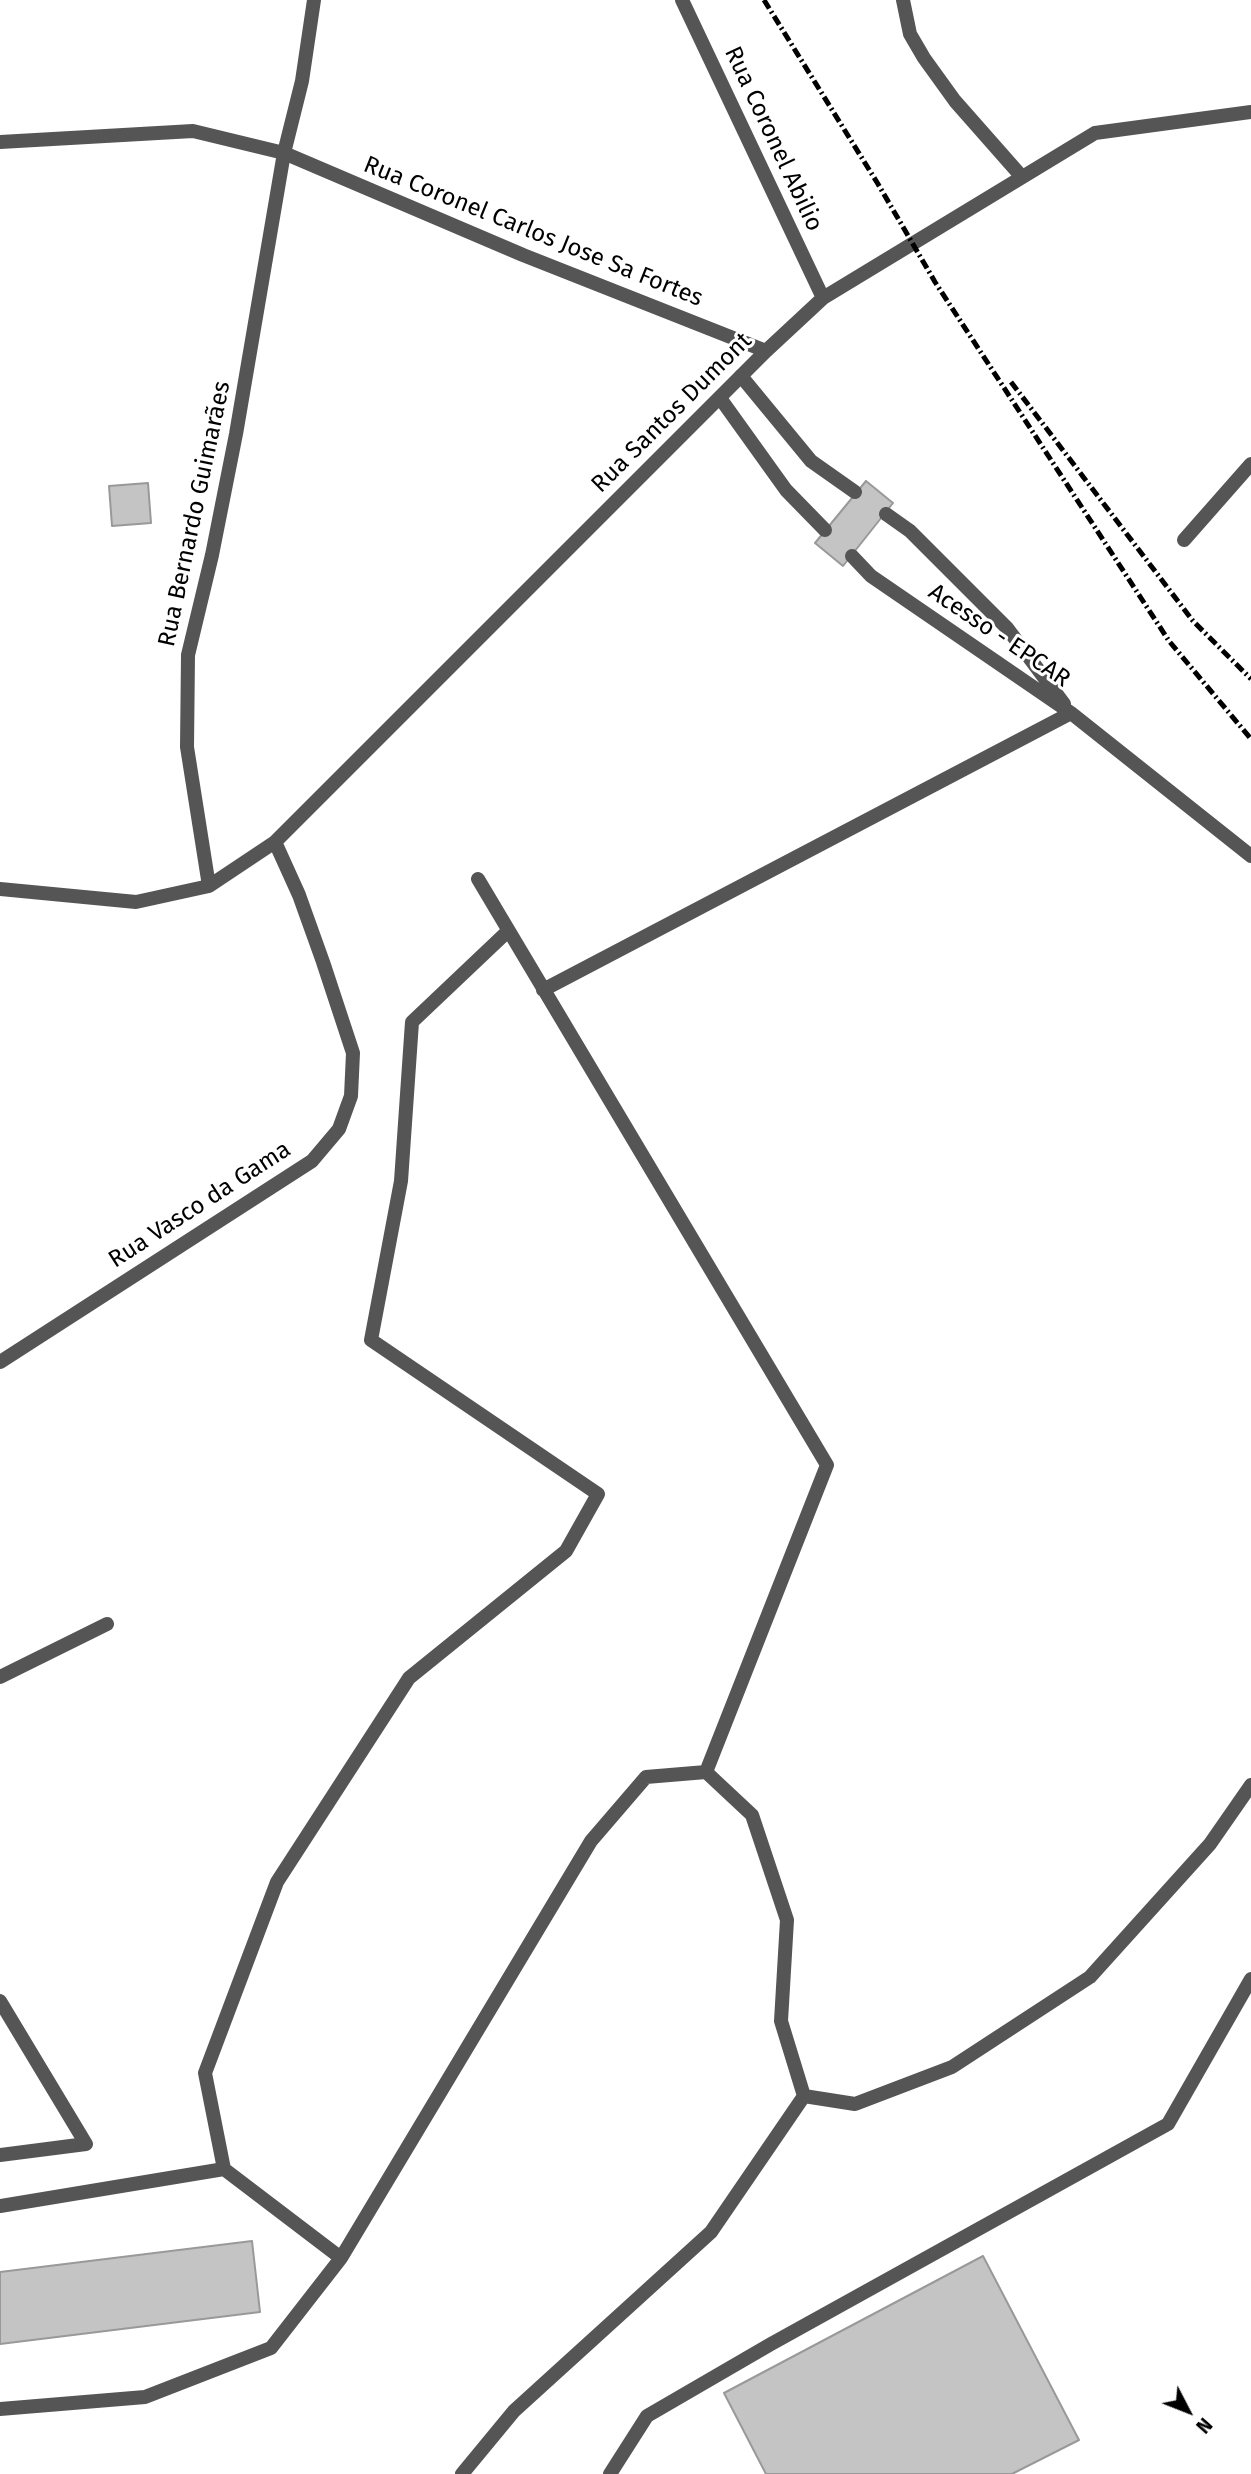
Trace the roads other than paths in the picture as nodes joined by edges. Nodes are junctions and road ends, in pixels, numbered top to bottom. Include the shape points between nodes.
1 (314, 0) edge
2 (682, 0) edge
3 (903, 0) edge
4 (1251, 112) edge
5 (0, 142) edge
6 (284, 153) junction
7 (1022, 177) junction
8 (823, 298) junction
9 (766, 351) junction
10 (741, 376) junction
11 (720, 398) junction
12 (1251, 464) edge
13 (855, 492) dead end
14 (886, 514) dead end
15 (825, 530) dead end
16 (1184, 540) dead end
17 (852, 556) dead end
18 (1071, 713) junction
19 (275, 842) junction
20 (1251, 856) edge
21 (478, 879) dead end
22 (209, 886) junction
23 (0, 889) edge
24 (508, 931) junction
25 (543, 990) junction
26 (0, 1362) edge
27 (107, 1624) dead end
28 (0, 1677) edge
29 (706, 1772) junction
30 (1251, 1785) edge
31 (1251, 1979) edge
32 (0, 2001) edge
33 (804, 2096) junction
34 (0, 2155) edge
35 (224, 2169) junction
36 (0, 2206) edge
37 (341, 2258) junction
38 (0, 2409) edge
39 (462, 2474) edge
40 (610, 2474) edge

1 - 6 street, Rua Bernardo Guimarães via 302,81
2 - 8 street, Rua Coronel Abilio
3 - 7 street via 910,34 924,58
4 - 7 street, Rua Santos Dumont via 1095,133
5 - 6 street, Rua Coronel Carlos Jose Sa Fortes via 193,131
6 - 9 street, Rua Coronel Carlos Jose Sa Fortes via 523,255
6 - 22 street, Rua Bernardo Guimarães via 236,434 188,655 187,747
7 - 8 street, Rua Santos Dumont
8 - 9 street, Rua Santos Dumont
9 - 10 street, Rua Santos Dumont
10 - 11 street, Rua Santos Dumont
10 - 13 street via 811,461
11 - 15 street via 786,490
11 - 19 street, Rua Santos Dumont
12 - 16 street
14 - 18 street, Acesso - EPCAR via 910,531 1007,628
17 - 18 street, Acesso - EPCAR via 871,576
18 - 20 street
18 - 25 street
19 - 22 street, Rua Santos Dumont
19 - 26 street, Rua Vasco da Gama via 353,1053 351,1096 339,1129 312,1161
21 - 24 street
22 - 23 street via 136,902
24 - 25 street
24 - 35 street via 412,1022 401,1181 371,1340 598,1494 566,1551 409,1678 277,1882 205,2073
25 - 29 street via 827,1465
27 - 28 street
29 - 33 street via 751,1815 787,1920 781,2021
29 - 37 street via 646,1777 591,1841
30 - 33 street via 1210,1844 1090,1977 952,2067 855,2104
31 - 40 street via 1168,2124 647,2416
32 - 34 street via 86,2144
33 - 39 street via 711,2232 514,2411
35 - 36 street
35 - 37 street
37 - 38 street via 271,2348 145,2397

